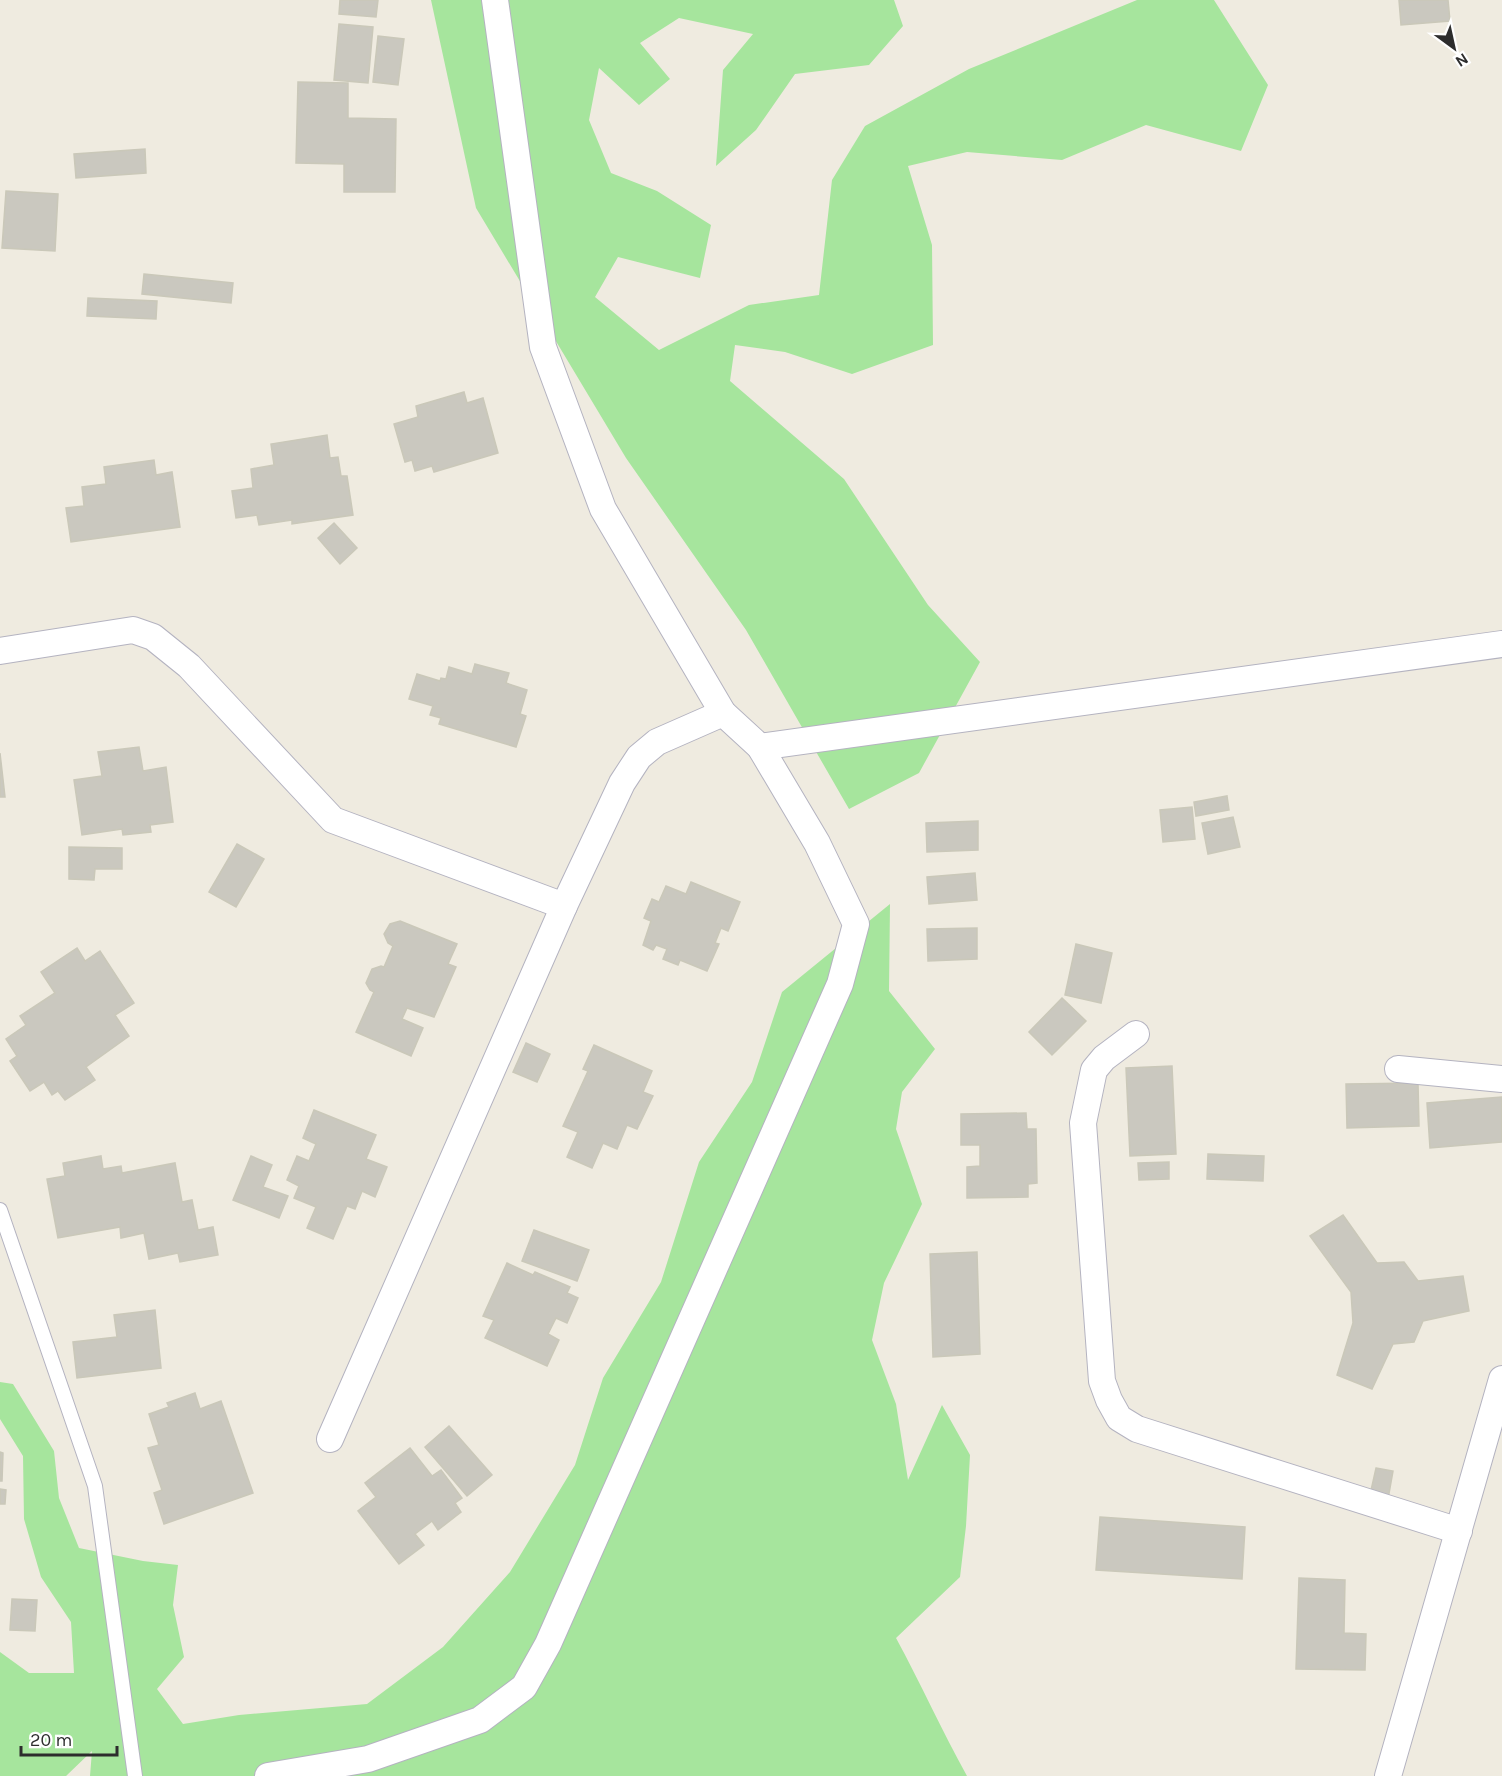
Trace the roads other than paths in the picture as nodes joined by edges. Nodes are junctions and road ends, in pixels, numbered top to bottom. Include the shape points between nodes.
1 (495, 0) edge
2 (1502, 644) edge
3 (0, 651) edge
4 (723, 713) junction
5 (760, 747) junction
6 (564, 906) junction
7 (1136, 1034) dead end
8 (1398, 1069) dead end
9 (1502, 1079) edge
10 (0, 1210) edge
11 (1502, 1379) edge
12 (330, 1439) dead end
13 (1459, 1531) junction
14 (135, 1776) edge
15 (268, 1776) edge
16 (1388, 1776) edge

1 - 4 street via 543,347 603,509
2 - 5 street
3 - 6 street via 133,630 153,637 189,666 333,820
4 - 5 street
4 - 6 street via 657,742 639,757 622,783
5 - 15 street via 818,843 856,924 840,984 548,1644 524,1687 480,1720 368,1759
6 - 12 street
7 - 13 street via 1094,1070 1083,1124 1102,1381 1119,1418 1137,1429
8 - 9 street
10 - 14 lane via 95,1486
11 - 13 street
13 - 16 street

